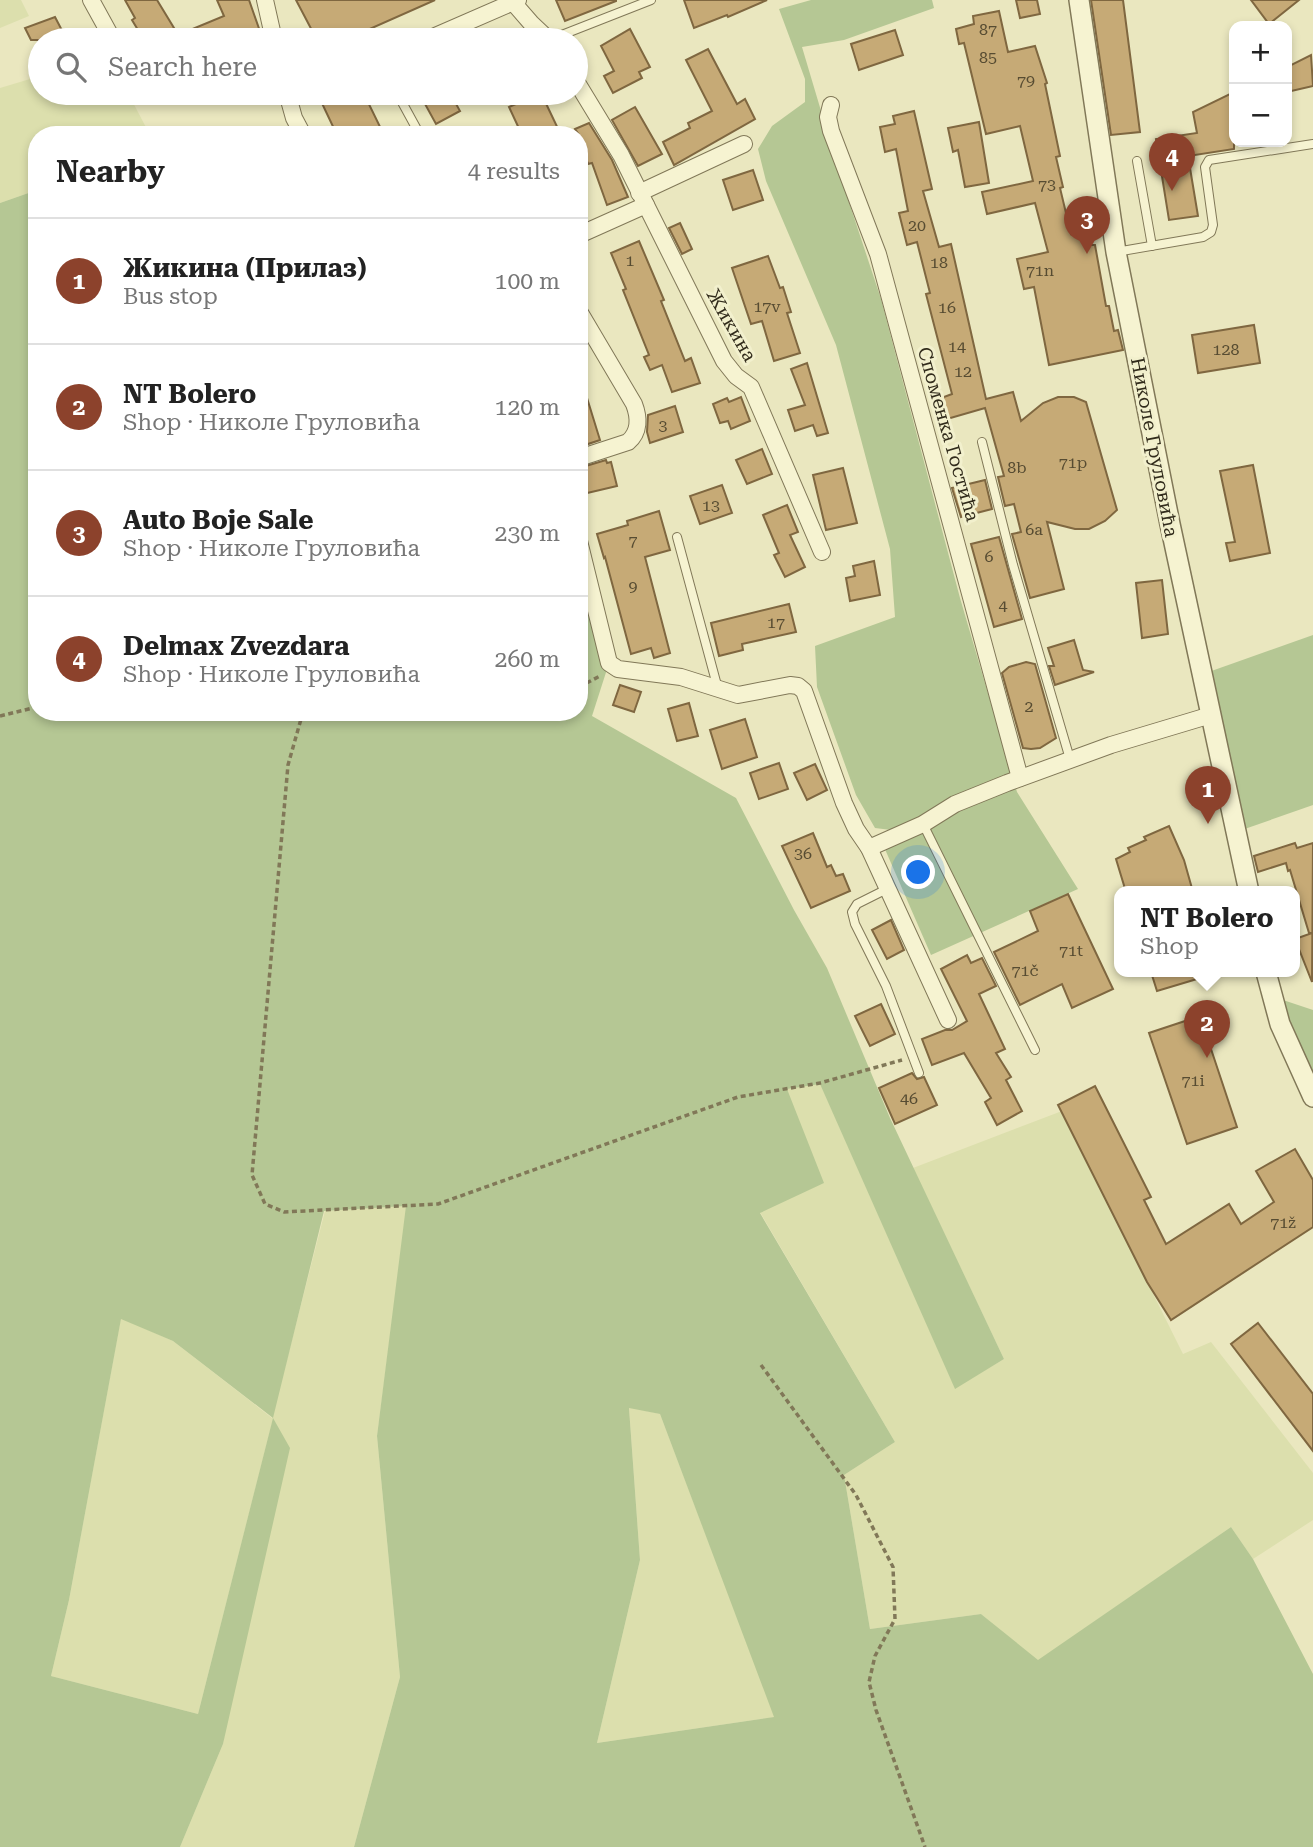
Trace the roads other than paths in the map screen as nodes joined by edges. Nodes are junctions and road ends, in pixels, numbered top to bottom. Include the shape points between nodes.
1 (91, 0) edge
2 (265, 0) edge
3 (651, 0) edge
4 (1079, 0) edge
5 (514, 1) edge
6 (106, 28) edge
7 (271, 28) edge
8 (453, 28) edge
9 (538, 28) edge
10 (580, 28) edge
11 (588, 99) edge
12 (290, 105) edge
13 (403, 105) edge
14 (831, 105) dead end
15 (298, 126) edge
16 (414, 126) edge
17 (744, 144) dead end
18 (1313, 144) edge
19 (1137, 160) dead end
20 (642, 199) junction
21 (588, 230) edge
22 (1152, 246) junction
23 (1116, 252) junction
24 (588, 326) edge
25 (982, 442) dead end
26 (588, 455) edge
27 (677, 537) dead end
28 (822, 552) dead end
29 (588, 578) edge
30 (718, 690) junction
31 (1211, 715) junction
32 (1070, 759) junction
33 (1020, 778) junction
34 (923, 824) junction
35 (869, 848) junction
36 (1248, 886) edge
37 (887, 889) junction
38 (1267, 977) edge
39 (948, 1020) dead end
40 (1035, 1051) dead end
41 (919, 1073) dead end
42 (1313, 1097) edge

1 - 6 street
2 - 7 street
3 - 10 lane
4 - 23 street, Николе Груловића
5 - 8 street
5 - 9 street
11 - 20 street, Жикина
12 - 15 street
13 - 16 lane
14 - 33 street, Споменка Гостића via 831,131 878,254
17 - 20 street
18 - 22 lane via 1209,160 1205,167 1212,232
19 - 22 lane
20 - 21 street
20 - 28 street, Жикина via 724,361 751,387
22 - 23 lane
23 - 31 street, Николе Груловића
24 - 26 street via 638,418 634,438
25 - 32 lane, Споменка Гостића
27 - 30 lane
29 - 30 street via 609,663 632,672 681,677
30 - 35 street via 743,695 795,685 804,691 844,803
31 - 32 street
31 - 36 street, Николе Груловића
32 - 33 street
33 - 34 street via 956,804
34 - 35 street
34 - 40 lane
35 - 37 street
37 - 39 street
37 - 41 lane via 857,904 852,912
38 - 42 street via 1280,1024

